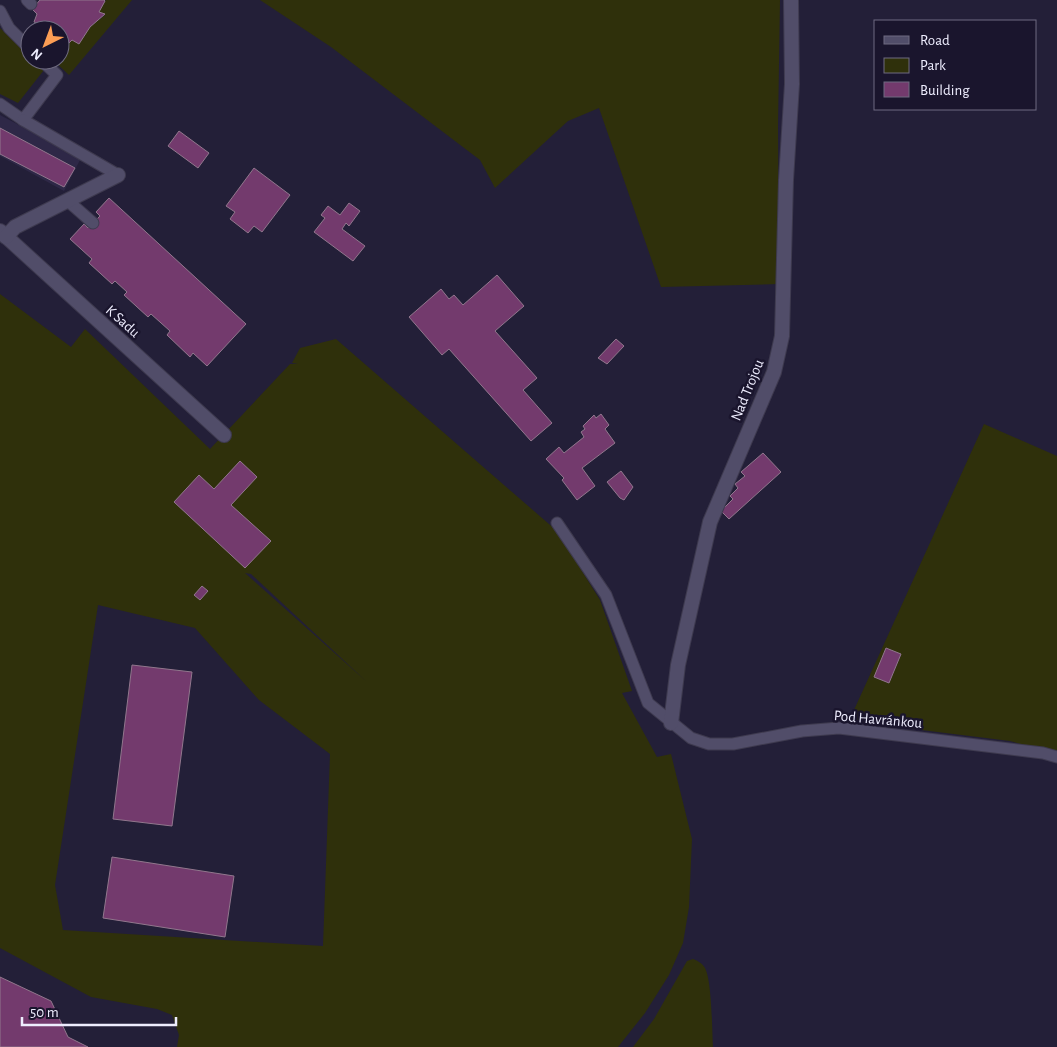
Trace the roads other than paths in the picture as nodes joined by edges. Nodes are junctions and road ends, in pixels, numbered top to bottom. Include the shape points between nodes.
1 (790, 0) edge
2 (0, 12) edge
3 (20, 39) edge
4 (52, 70) edge
5 (0, 104) edge
6 (23, 120) junction
7 (118, 174) joint
8 (68, 201) junction
9 (94, 223) dead end
10 (3, 234) edge
11 (224, 435) dead end
12 (557, 523) dead end
13 (672, 722) junction
14 (1057, 757) edge

1 - 13 street, Nad Trojou via 792,84 782,336 774,372 710,522 678,665
2 - 3 lane
4 - 6 lane via 57,75
5 - 6 lane
6 - 7 lane
7 - 8 street
8 - 9 lane
8 - 10 street
10 - 11 street, K Sadu
12 - 13 lane, Pod Havránkou via 606,595 648,703
13 - 14 lane, Pod Havránkou via 691,738 709,744 733,744 802,731 840,728

